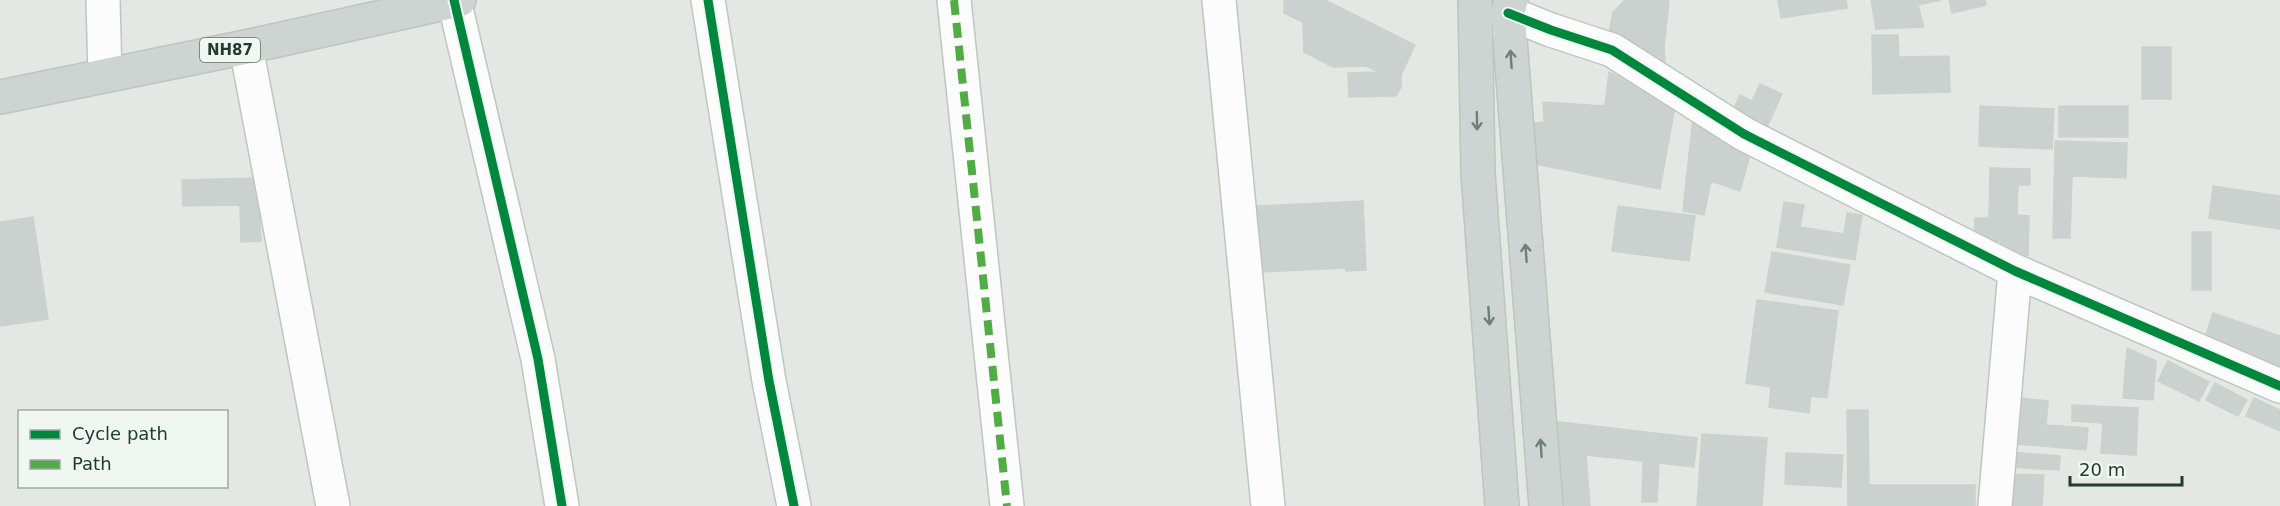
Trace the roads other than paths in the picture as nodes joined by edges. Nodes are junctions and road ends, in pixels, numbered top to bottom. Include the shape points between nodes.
1 (103, 0) edge
2 (456, 0) edge
3 (708, 0) edge
4 (954, 0) edge
5 (1220, 0) edge
6 (1475, 0) edge
7 (1509, 7) edge
8 (246, 47) junction
9 (105, 75) junction
10 (0, 97) edge
11 (2015, 271) junction
12 (2280, 386) edge
13 (333, 506) edge
14 (562, 506) edge
15 (794, 506) edge
16 (1006, 506) edge
17 (1268, 506) edge
18 (1502, 506) edge
19 (1546, 506) edge
20 (1995, 506) edge

1 - 9 street
2 - 8 main road, NH87
2 - 14 street via 538,359
3 - 15 street via 768,381
4 - 16 street
5 - 17 street
6 -> 18 main road via 1478,173
7 - 11 street via 1551,30 1612,50 1744,134
19 -> 7 main road
8 - 9 main road, NH87
8 - 13 street
9 - 10 main road, NH87
11 - 12 street
11 - 20 street

